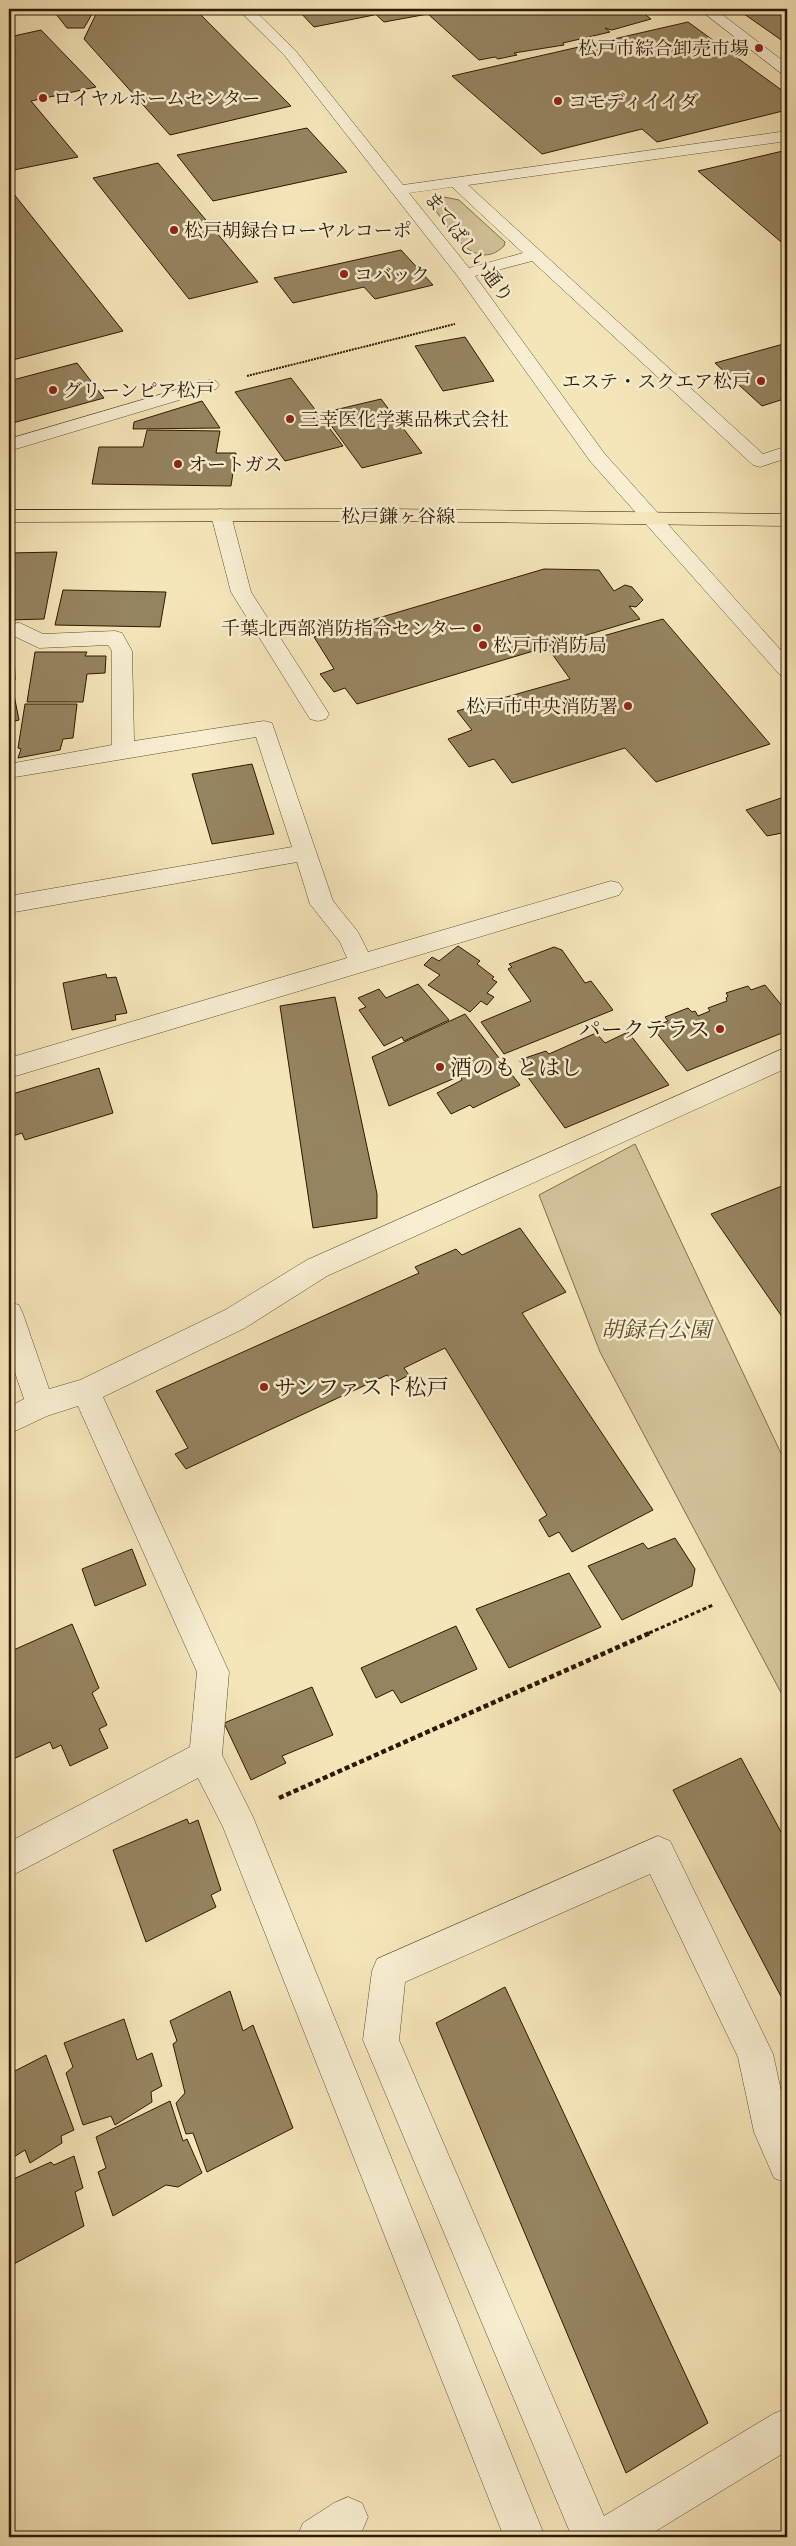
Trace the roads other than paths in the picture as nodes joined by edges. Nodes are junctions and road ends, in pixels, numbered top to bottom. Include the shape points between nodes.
1 (245, 9) edge
2 (706, 9) edge
3 (787, 71) edge
4 (787, 136) edge
5 (456, 183) junction
6 (399, 190) junction
7 (536, 255) junction
8 (465, 274) junction
9 (210, 385) road end
10 (9, 445) edge
11 (787, 452) edge
12 (9, 516) edge
13 (221, 516) junction
14 (650, 518) junction
15 (787, 520) edge
16 (9, 630) edge
17 (787, 670) edge
18 (318, 714) dead end
19 (123, 750) junction
20 (9, 771) edge
21 (303, 853) junction
22 (611, 889) dead end
23 (9, 905) edge
24 (361, 962) junction
25 (787, 1057) edge
26 (9, 1068) edge
27 (9, 1314) edge
28 (86, 1390) junction
29 (40, 1405) junction
30 (9, 1421) edge
31 (205, 1757) junction
32 (9, 1860) edge
33 (787, 2165) edge
34 (787, 2428) edge
35 (524, 2537) edge
36 (592, 2537) edge
37 (608, 2537) edge

1 - 6 street, まてばしい通り via 290,54
2 - 3 street
4 - 5 street
5 - 6 street
5 - 7 street
6 - 8 street, まてばしい通り
7 - 8 street
7 - 11 street via 760,461
8 - 14 street, まてばしい通り via 597,457
9 - 10 street
12 - 13 main road, 松戸鎌ヶ谷線
13 - 14 main road, 松戸鎌ヶ谷線
13 - 18 street via 241,592
14 - 15 main road, 松戸鎌ヶ谷線
14 - 17 street, まてばしい通り
16 - 19 street via 20,630 40,640 115,638 122,651
19 - 20 street
19 - 21 street via 264,728
21 - 23 street
21 - 24 street via 322,904 350,938
22 - 24 street
24 - 26 street
25 - 28 street via 317,1268 235,1318
27 - 29 street
28 - 29 street
28 - 31 street via 213,1672
29 - 30 street
31 - 32 street
31 - 35 street via 236,1817
33 - 36 street via 772,2132 755,2054 658,1854 389,1971 382,2040
34 - 37 street

